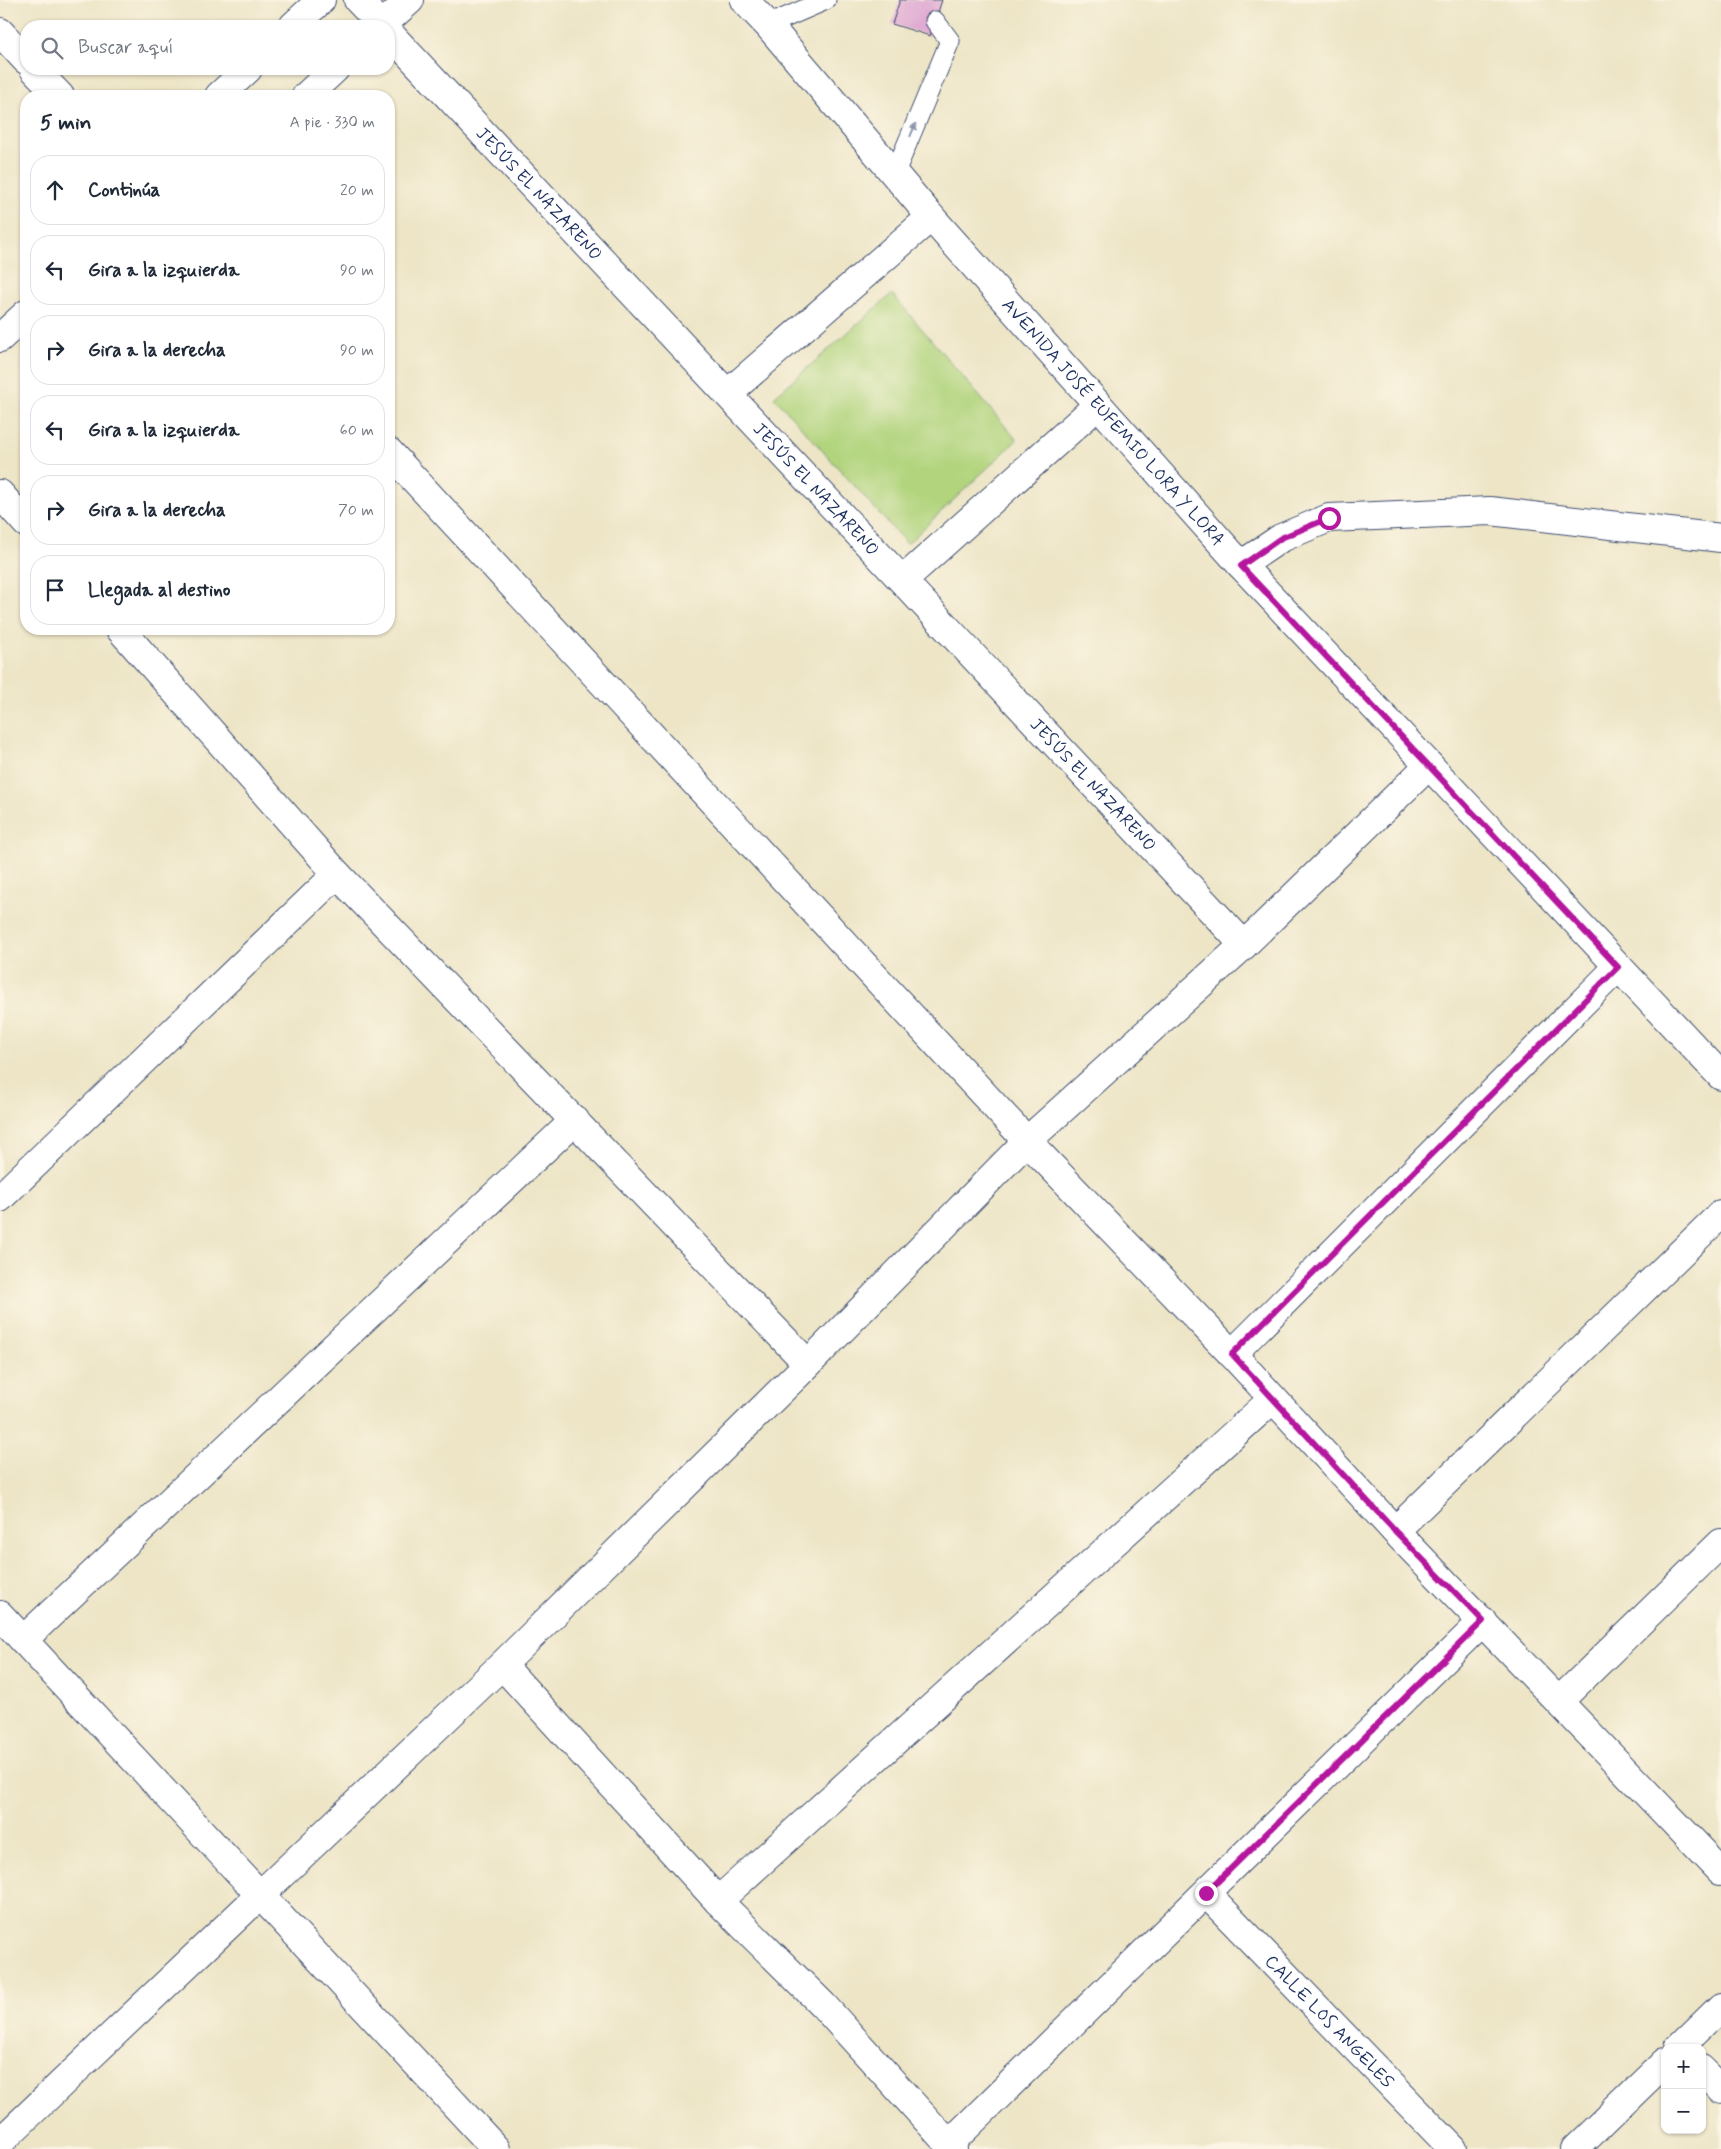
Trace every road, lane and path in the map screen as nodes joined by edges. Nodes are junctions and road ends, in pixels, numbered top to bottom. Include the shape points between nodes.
1 (321, 0) edge
2 (358, 0) edge
3 (410, 0) edge
4 (744, 0) edge
5 (826, 0) edge
6 (299, 20) edge
7 (376, 20) edge
8 (391, 20) edge
9 (935, 21) dead end
10 (768, 25) junction
11 (0, 32) edge
12 (395, 41) edge
13 (20, 54) edge
14 (40, 75) edge
15 (242, 75) edge
16 (329, 75) edge
17 (54, 90) edge
18 (225, 90) edge
19 (312, 90) edge
20 (894, 175) junction
21 (931, 217) junction
22 (20, 320) edge
23 (0, 338) edge
24 (728, 394) junction
25 (1098, 404) junction
26 (395, 458) edge
27 (0, 494) edge
28 (20, 516) edge
29 (1721, 538) edge
30 (1241, 566) junction
31 (903, 580) junction
32 (125, 635) edge
33 (1429, 766) junction
34 (337, 874) junction
35 (1244, 945) junction
36 (1618, 967) junction
37 (1721, 1076) edge
38 (575, 1120) junction
39 (1026, 1141) junction
40 (0, 1198) edge
41 (1721, 1214) edge
42 (1232, 1354) junction
43 (808, 1364) junction
44 (1273, 1399) junction
45 (1395, 1531) junction
46 (1721, 1543) edge
47 (0, 1615) edge
48 (1483, 1621) junction
49 (24, 1640) junction
50 (502, 1665) junction
51 (1559, 1701) junction
52 (1721, 1871) edge
53 (1206, 1893) junction
54 (260, 1895) junction
55 (718, 1901) junction
56 (1721, 2007) edge
57 (1683, 2044) edge
58 (1661, 2066) edge
59 (1706, 2073) edge
60 (1721, 2088) edge
61 (0, 2142) edge
62 (951, 2147) edge
63 (496, 2149) edge
64 (1453, 2149) edge
65 (1575, 2149) edge

1 - 6 street
2 - 7 street, JESÚS EL NAZARENO
3 - 8 street
4 - 10 street, AVENIDA JOSÉ EUFEMIO LORA Y LORA
5 - 10 lane
20 -> 9 lane via 950,41
10 - 20 street, AVENIDA JOSÉ EUFEMIO LORA Y LORA
11 - 13 street
12 - 24 street, JESÚS EL NAZARENO
14 - 17 street
15 - 18 street
16 - 19 street
20 - 21 street, AVENIDA JOSÉ EUFEMIO LORA Y LORA
21 - 24 street
21 - 25 street, AVENIDA JOSÉ EUFEMIO LORA Y LORA
22 - 23 street
24 - 31 street, JESÚS EL NAZARENO
25 - 30 street, AVENIDA JOSÉ EUFEMIO LORA Y LORA
25 - 31 street
26 - 39 street
27 - 28 street
29 - 30 street via 1490,511 1329,518 1281,538
30 - 33 street, AVENIDA JOSÉ EUFEMIO LORA Y LORA
31 - 35 street, JESÚS EL NAZARENO
32 - 34 street
33 - 35 street
33 - 36 street, AVENIDA JOSÉ EUFEMIO LORA Y LORA
34 - 38 street
34 - 40 street
35 - 39 street
36 - 37 street, AVENIDA JOSÉ EUFEMIO LORA Y LORA
36 - 42 street
38 - 43 street
38 - 49 street
39 - 42 street
39 - 43 street
41 - 45 street
42 - 44 street
43 - 50 street
44 - 45 street
44 - 55 street
45 - 48 street
46 - 51 street
47 - 49 street
48 - 51 street
48 - 53 street
49 - 54 street
50 - 54 street
50 - 55 street
51 - 52 street
53 - 62 street
53 - 64 street, CALLE LOS ANGELES
54 - 61 street
54 - 63 street
55 - 62 street via 823,2005
56 - 57 street
58 - 65 street
59 - 60 street

